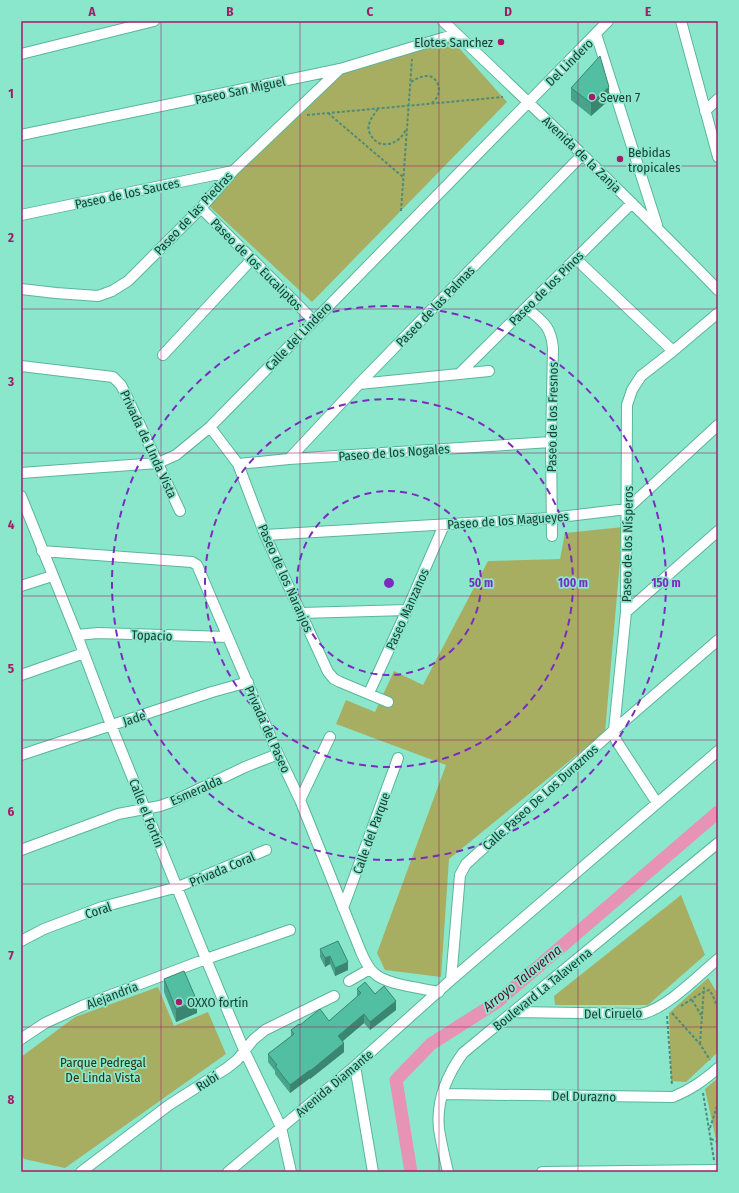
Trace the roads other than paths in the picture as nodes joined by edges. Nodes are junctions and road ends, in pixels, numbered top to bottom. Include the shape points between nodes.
1 (154, 21) edge
2 (443, 21) edge
3 (608, 21) edge
4 (681, 21) edge
5 (456, 34) junction
6 (596, 34) junction
7 (21, 54) edge
8 (340, 69) junction
9 (718, 99) edge
10 (529, 102) junction
11 (705, 111) junction
12 (21, 135) edge
13 (582, 155) junction
14 (718, 157) edge
15 (233, 171) junction
16 (632, 203) junction
17 (201, 208) junction
18 (21, 215) edge
19 (657, 227) junction
20 (252, 259) junction
21 (576, 259) junction
22 (21, 289) edge
23 (718, 290) edge
24 (527, 308) junction
25 (718, 313) edge
26 (314, 320) junction
27 (674, 351) junction
28 (163, 355) dead end
29 (21, 366) edge
30 (489, 371) dead end
31 (460, 373) junction
32 (359, 384) junction
33 (718, 425) edge
34 (210, 427) junction
35 (550, 442) junction
36 (289, 459) junction
37 (158, 463) junction
38 (238, 464) junction
39 (21, 473) edge
40 (21, 496) edge
41 (627, 509) junction
42 (180, 511) dead end
43 (25, 516) edge
44 (551, 518) junction
45 (444, 525) junction
46 (718, 531) edge
47 (265, 535) junction
48 (552, 536) dead end
49 (42, 551) junction
50 (52, 576) junction
51 (21, 586) edge
52 (407, 610) junction
53 (626, 612) junction
54 (301, 613) junction
55 (77, 635) junction
56 (228, 637) junction
57 (718, 640) edge
58 (84, 653) junction
59 (21, 675) edge
60 (248, 682) junction
61 (369, 693) junction
62 (388, 702) dead end
63 (111, 725) junction
64 (614, 730) junction
65 (330, 737) dead end
66 (718, 751) edge
67 (278, 754) junction
68 (21, 755) edge
69 (398, 758) dead end
70 (300, 800) junction
71 (657, 803) junction
72 (145, 808) junction
73 (718, 843) edge
74 (21, 850) edge
75 (266, 850) dead end
76 (178, 887) junction
77 (343, 908) junction
78 (290, 930) dead end
79 (21, 941) edge
80 (206, 959) junction
81 (718, 959) edge
82 (370, 969) junction
83 (451, 980) junction
84 (350, 981) dead end
85 (439, 992) junction
86 (334, 996) dead end
87 (514, 1012) junction
88 (21, 1039) edge
89 (244, 1050) junction
90 (355, 1066) junction
91 (717, 1069) edge
92 (442, 1094) junction
93 (281, 1127) junction
94 (717, 1170) edge
95 (80, 1172) edge
96 (228, 1172) edge
97 (291, 1172) edge
98 (373, 1172) edge
99 (448, 1172) edge
100 (542, 1172) edge

1 - 7 street
2 - 5 street, Avenida de la Zanja
3 - 6 street, Del Lindero
4 - 11 street
5 - 8 street, Paseo San Miguel
5 - 10 street, Avenida de la Zanja
6 - 10 street, Del Lindero
6 - 19 street
8 - 12 street, Paseo San Miguel
8 - 15 street, Paseo de las Piedras
9 - 11 street
10 - 13 street, Avenida de la Zanja
10 - 26 street, Calle del Lindero
11 - 14 street
13 - 16 street, Avenida de la Zanja
13 - 32 street, Paseo de las Palmas
15 - 17 street, Paseo de las Piedras
15 - 18 street, Paseo de los Sauces
16 - 19 street, Avenida de la Zanja
16 - 21 street, Paseo de los Pinos
17 - 20 street, Paseo de los Eucaliptos
17 - 22 street, Paseo de las Piedras via 128,281 112,291 98,296
19 - 23 street, Avenida de la Zanja
20 - 26 street, Paseo de los Eucaliptos
20 - 28 street
21 - 24 street, Paseo de los Pinos
21 - 27 street
24 - 31 street, Paseo de los Pinos
24 - 35 street, Paseo de los Fresnos via 552,336
25 - 27 street, Paseo de los Nísperos
26 - 34 street, Calle del Lindero
27 - 41 street, Paseo de los Nísperos via 642,376 632,390 627,406
29 - 37 street, Privada de LInda Vista via 113,377 128,397
30 - 31 street
31 - 32 street
32 - 36 street, Paseo de las Palmas
33 - 41 street
34 - 37 street, Calle del Lindero via 176,455
34 - 38 street, Paseo de los Naranjos
35 - 36 street, Paseo de los Nogales
35 - 44 street, Paseo de los Fresnos
36 - 38 street, Paseo de los Nogales
37 - 39 street, Calle del Lindero
37 - 42 street, Privada de LInda Vista
38 - 47 street, Paseo de los Naranjos
40 - 43 street, Calle el Fortín
41 - 44 street, Paseo de los Magueyes
41 - 53 street, Paseo de los Nísperos
43 - 49 street, Calle el Fortín
44 - 45 street, Paseo de los Magueyes
44 - 48 street, Paseo de los Fresnos
45 - 47 street, Paseo de los Magueyes
45 - 52 street, Paseo Manzanos
46 - 53 street
47 - 54 street, Paseo de los Naranjos
49 - 50 street, Calle el Fortín
49 - 56 street, Privada del Paseo via 194,563
50 - 51 street
50 - 55 street, Calle el Fortín
52 - 54 street
52 - 61 street, Paseo Manzanos
53 - 64 street, Paseo de los Nísperos
54 - 61 street, Paseo de los Naranjos via 328,672 334,679
55 - 56 street, Topacio via 98,633
55 - 58 street, Calle el Fortín
56 - 60 street, Privada del Paseo
57 - 64 street, Calle Paseo De Los Duraznos
58 - 59 street
58 - 63 street, Calle el Fortín
60 - 63 street, Jade
60 - 67 street, Privada del Paseo
61 - 62 street, Paseo de los Naranjos
63 - 68 street, Jade
63 - 72 street, Calle el Fortín
64 - 71 street, Paseo de los Nísperos via 616,740
64 - 83 street, Calle Paseo De Los Duraznos via 466,864 460,875
65 - 70 street
66 - 71 street
67 - 70 street, Privada del Paseo
67 - 72 street, Esmeralda via 174,801
69 - 77 street, Calle del Parque
70 - 77 street, Privada del Paseo
71 - 83 street
72 - 74 street, Esmeralda via 118,814
72 - 76 street, Calle el Fortín
73 - 87 street, Boulevard La Talaverna
75 - 76 street, Privada Coral
76 - 79 street, Coral via 102,907 44,929
76 - 80 street, Calle el Fortín
77 - 82 street, Privada del Paseo
78 - 80 street, Alejandria
80 - 88 street, Alejandria via 82,1006 45,1023
80 - 89 street, Calle el Fortín
81 - 87 street, Del Ciruelo via 653,1011 641,1014
82 - 84 street
82 - 85 street, Privada del Paseo via 382,979
83 - 85 street
85 - 90 street, Avenida Diamante
86 - 89 street, Rubí via 266,1030
87 - 92 street, Boulevard La Talaverna via 463,1053 452,1068
89 - 93 street, Calle el Fortín
89 - 95 street, Rubí via 228,1068 169,1105
90 - 93 street, Avenida Diamante
90 - 98 street
91 - 92 street, Del Durazno via 688,1091 673,1097
92 - 99 street, Boulevard La Talaverna via 439,1128
93 - 96 street, Avenida Diamante
93 - 97 street, Calle el Fortín
94 - 100 street

